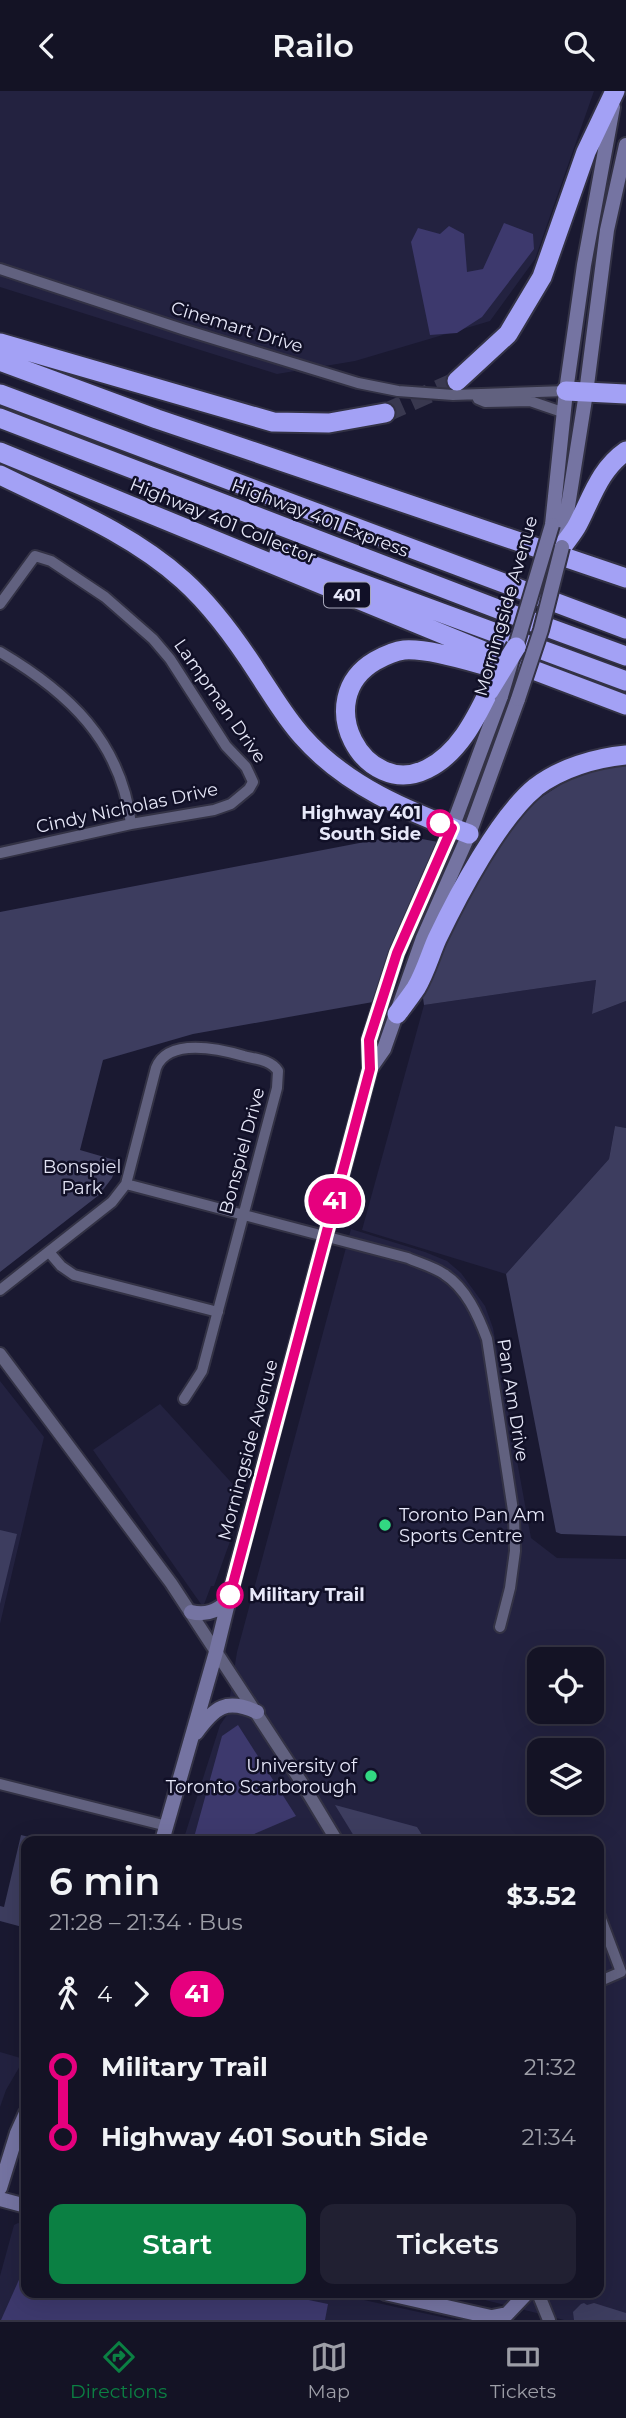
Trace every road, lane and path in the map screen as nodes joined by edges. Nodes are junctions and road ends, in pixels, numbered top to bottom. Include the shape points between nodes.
1 (615, 91) edge
2 (626, 145) edge
3 (0, 269) edge
4 (0, 343) edge
5 (0, 361) edge
6 (463, 388) junction
7 (576, 392) junction
8 (0, 394) edge
9 (626, 394) edge
10 (385, 413) tunnel mouth
11 (565, 413) junction
12 (0, 418) edge
13 (0, 451) edge
14 (626, 451) edge
15 (0, 475) edge
16 (71, 479) junction
17 (561, 536) junction
18 (626, 564) edge
19 (626, 578) edge
20 (626, 593) edge
21 (0, 604) edge
22 (626, 629) edge
23 (516, 647) joint
24 (0, 652) edge
25 (626, 656) edge
26 (547, 677) junction
27 (626, 681) edge
28 (495, 693) junction
29 (626, 705) edge
30 (626, 755) edge
31 (253, 782) joint
32 (131, 824) junction
33 (460, 831) junction
34 (0, 853) edge
35 (397, 1014) junction
36 (370, 1069) junction
37 (126, 1184) junction
38 (243, 1216) junction
39 (325, 1237) junction
40 (50, 1252) junction
41 (0, 1290) edge
42 (218, 1312) junction
43 (0, 1354) edge
44 (184, 1399) dead end
45 (228, 1601) junction
46 (191, 1612) junction
47 (500, 1627) dead end
48 (216, 1653) junction
49 (257, 1712) junction
50 (193, 1737) junction
51 (0, 1784) edge
52 (167, 1826) junction
53 (164, 1836) edge
54 (334, 1836) edge
55 (604, 1927) edge
56 (604, 1979) edge
57 (21, 2124) edge
58 (0, 2188) edge
59 (0, 2199) edge
60 (21, 2205) edge
61 (407, 2298) edge
62 (522, 2298) edge
63 (540, 2298) edge
64 (497, 2318) edge
65 (549, 2320) edge

1 - 6 highway via 586,152 542,277 508,334
1 - 7 main road, Morningside Avenue via 584,265
2 - 7 main road, Morningside Avenue
3 - 6 street, Cinemart Drive via 358,383 413,393
4 - 10 highway via 273,422 329,423
5 - 17 highway via 156,419
6 - 7 street, Cinemart Drive
6 - 11 street, Cinemart Drive via 485,402 530,401
7 - 9 highway
7 - 11 main road, Morningside Avenue
7 - 17 main road, Morningside Avenue
8 - 22 highway, Highway 401 Express
11 - 17 main road, Morningside Avenue
12 - 25 highway, Highway 401 Express / 401
13 - 16 highway, Highway 401 Collector / 401
14 - 17 highway via 612,461
15 - 33 highway via 90,519 160,561 204,602 302,736 324,758 371,792
16 - 26 highway, Highway 401 Collector / 401
16 - 27 highway via 92,481
17 - 18 highway via 582,555
17 - 19 highway
17 - 20 highway via 576,572
17 - 23 main road, Morningside Avenue, bridge
17 - 33 main road, Morningside Avenue, bridge via 541,630 518,699
21 - 31 street, Lampman Drive via 34,556 51,561 96,590 162,649
23 - 28 highway, bridge
24 - 32 street via 41,677 83,714 121,775
26 - 28 highway via 405,650 364,668 348,692 346,724 361,755 376,767 410,773 427,769 456,745
26 - 29 highway, Highway 401 Collector / 401
28 - 33 main road, Morningside Avenue
30 - 35 highway via 600,758 558,774 520,803 483,855 417,987
31 - 32 street, Cindy Nicholas Drive via 231,804 214,810
32 - 34 street, Cindy Nicholas Drive
33 - 35 main road, Morningside Avenue
33 - 36 main road, Morningside Avenue via 397,953 369,1040
35 - 36 main road, Morningside Avenue via 384,1049
36 - 39 main road, Morningside Avenue
37 - 38 street, Pan Am Drive
37 - 38 street, Bonspiel Drive via 159,1060 171,1052 203,1047 253,1058 275,1066 279,1078
37 - 40 street, Bonspiel Drive via 112,1202
38 - 39 street, Pan Am Drive
38 - 42 street, Bonspiel Drive
39 - 45 main road, Morningside Avenue
39 - 47 street, Pan Am Drive via 408,1258 445,1274 478,1314 487,1339 514,1517 515,1551
40 - 41 street, Bonspiel Drive
40 - 42 street via 74,1275
42 - 44 street, Bonspiel Drive via 202,1371
43 - 46 street
45 - 46 main road via 206,1614
45 - 48 main road, Morningside Avenue
46 - 48 street
48 - 49 street
48 - 50 main road, Morningside Avenue
49 - 50 main road via 242,1705 225,1705
49 - 54 street
50 - 52 main road, Morningside Avenue
51 - 52 street
52 - 53 main road, Morningside Avenue
55 - 56 street via 621,1972
57 - 58 main road
59 - 60 main road
61 - 64 main road
62 - 64 main road
63 - 65 street

